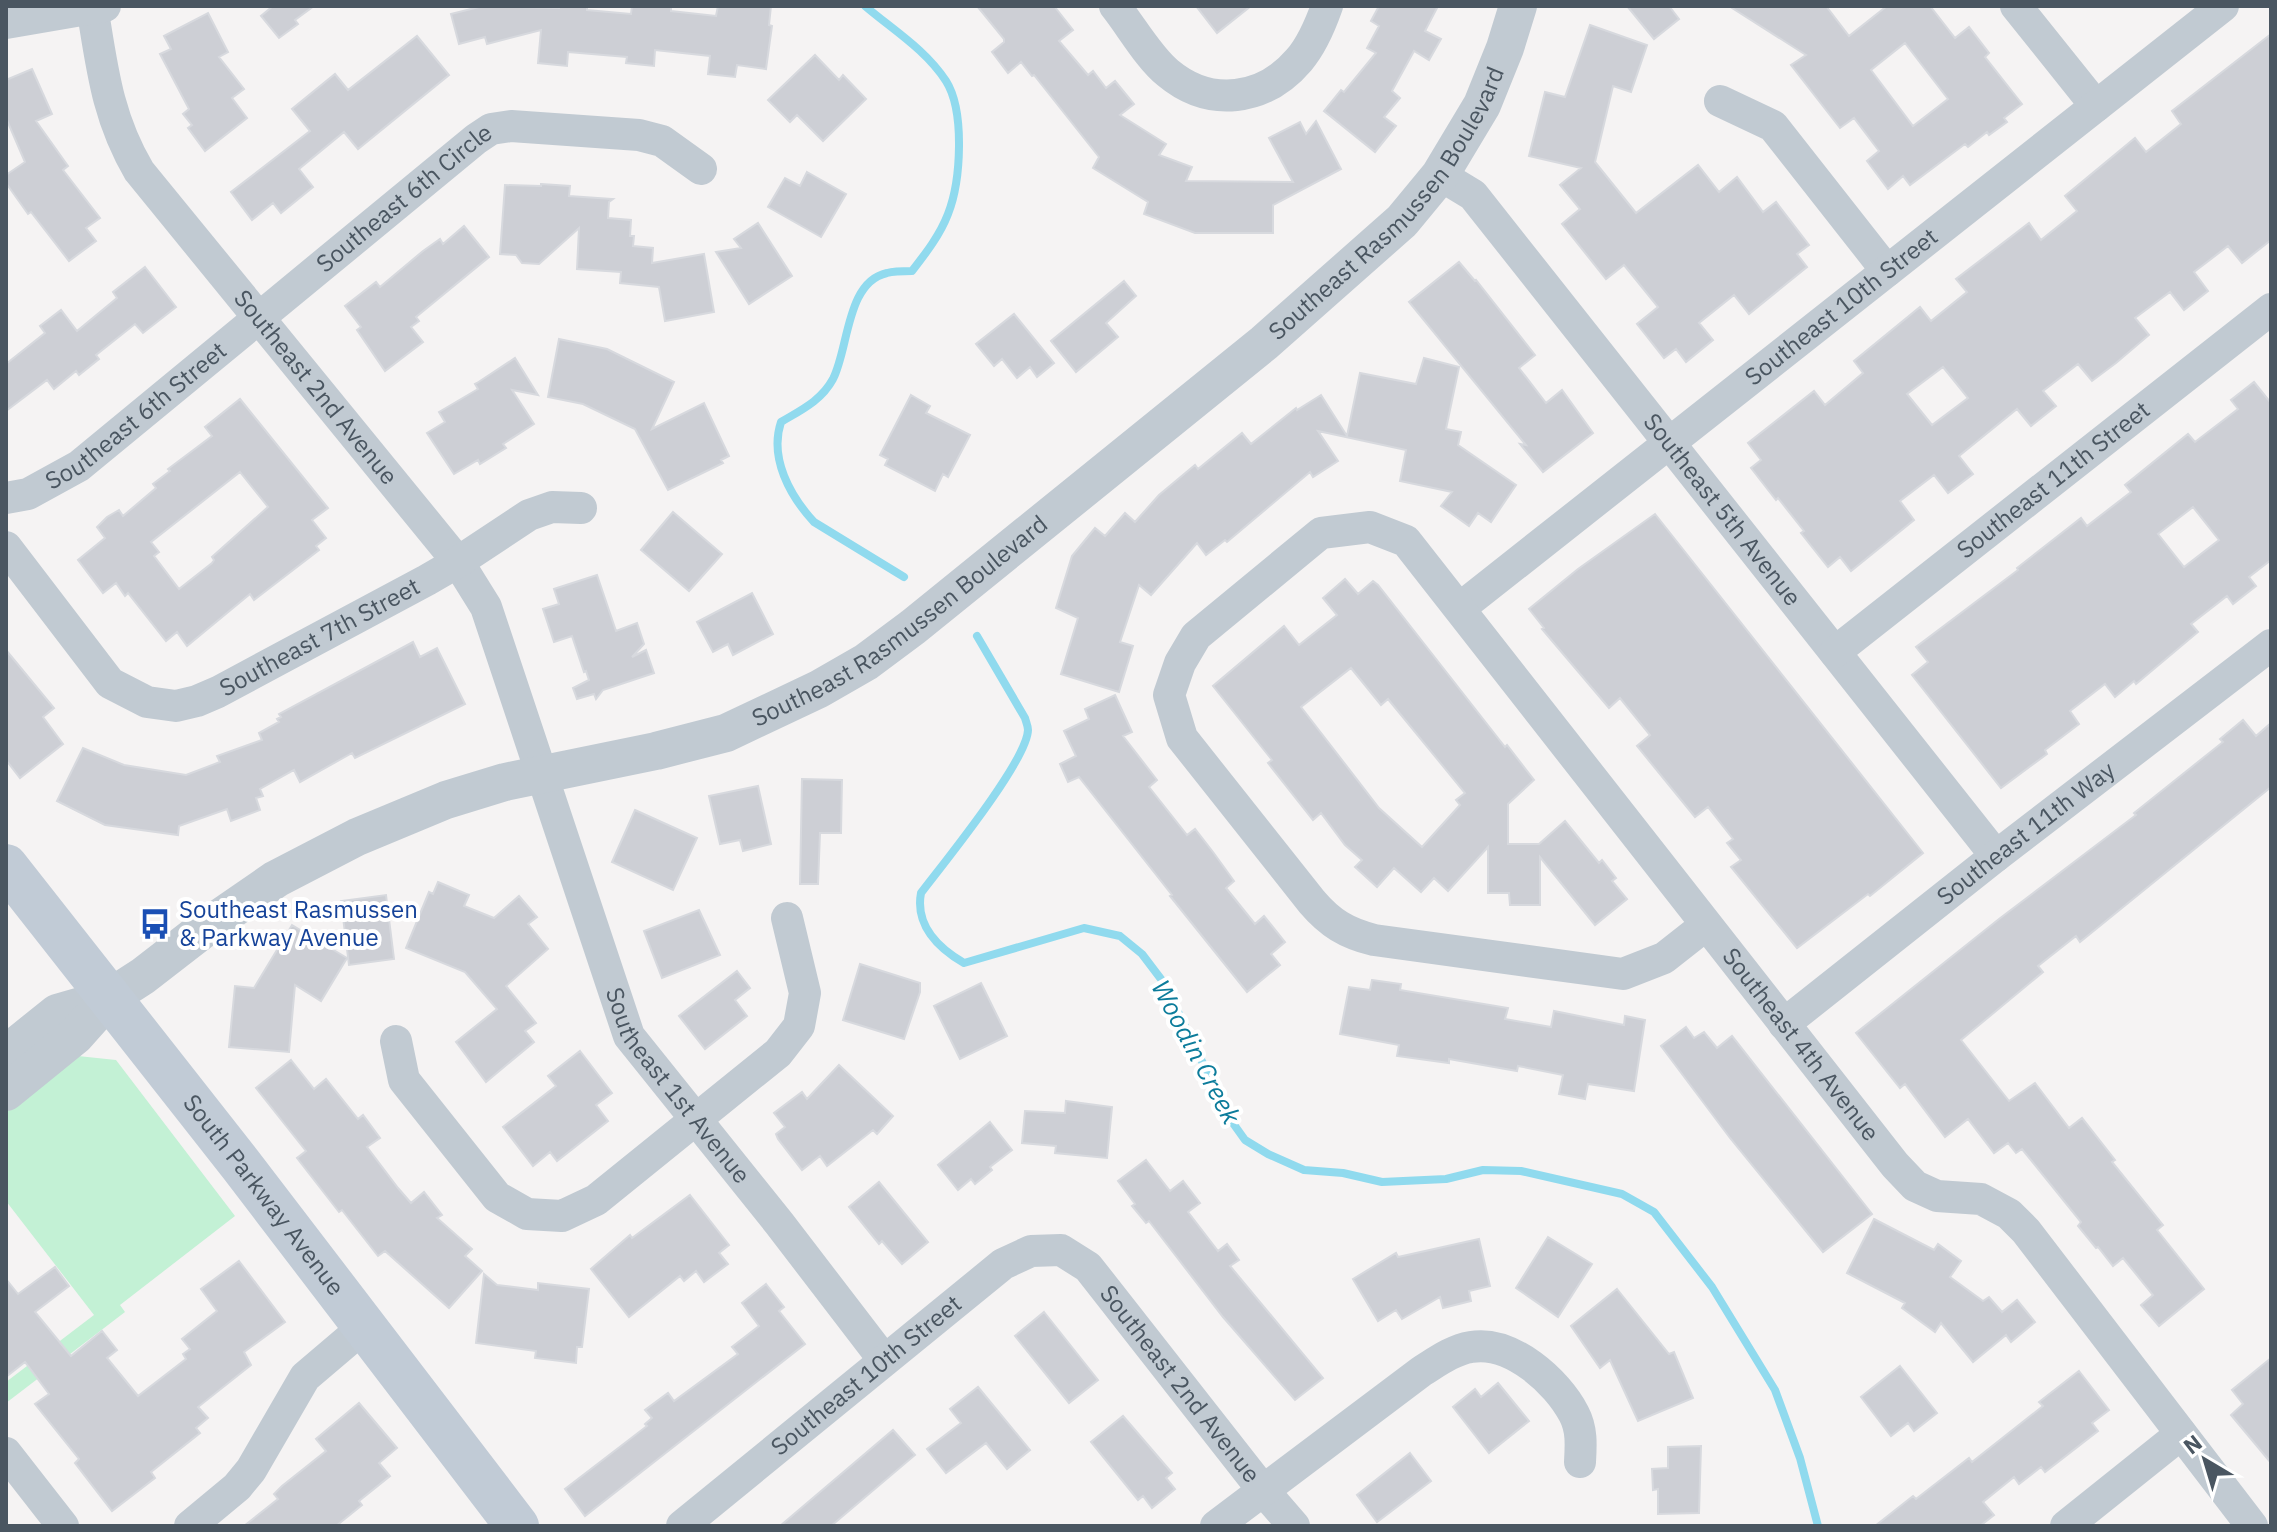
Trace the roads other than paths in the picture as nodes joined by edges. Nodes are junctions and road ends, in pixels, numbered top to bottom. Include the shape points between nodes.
1 (1115, 6) edge
2 (1327, 6) edge
3 (1518, 6) edge
4 (2016, 6) edge
5 (2223, 6) edge
6 (97, 7) edge
7 (6, 23) edge
8 (1720, 101) dead end
9 (2096, 106) junction
10 (701, 169) dead end
11 (1440, 175) junction
12 (1887, 271) junction
13 (2271, 309) edge
14 (259, 318) junction
15 (1670, 442) junction
16 (6, 498) edge
17 (581, 508) dead end
18 (6, 547) edge
19 (458, 562) junction
20 (1460, 608) junction
21 (2271, 647) edge
22 (1835, 652) junction
23 (542, 773) junction
24 (1996, 856) junction
25 (6, 866) edge
26 (787, 918) dead end
27 (1706, 925) junction
28 (109, 998) junction
29 (1784, 1024) junction
30 (396, 1041) dead end
31 (6, 1054) edge
32 (6, 1092) edge
33 (695, 1119) junction
34 (1061, 1250) joint
35 (365, 1326) junction
36 (884, 1360) junction
37 (2181, 1434) junction
38 (6, 1453) edge
39 (1580, 1462) dead end
40 (1262, 1489) junction
41 (63, 1526) edge
42 (190, 1526) edge
43 (517, 1526) edge
44 (682, 1526) edge
45 (1216, 1526) edge
46 (1294, 1526) edge
47 (2066, 1526) edge
48 (2252, 1526) edge

1 - 2 street via 1166,72 1189,88 1216,97 1252,93 1276,82 1300,59
3 - 11 street, Southeast Rasmussen Boulevard via 1482,105
4 - 9 street
5 - 9 street, Southeast 10th Street
6 - 7 street
6 - 14 street, Southeast 2nd Avenue via 108,100 129,155
8 - 12 street via 1773,126
9 - 12 street, Southeast 10th Street
10 - 14 street, Southeast 6th Circle via 662,141 639,135 491,129
11 - 15 street, Southeast 5th Avenue via 1473,195
11 - 23 street, Southeast Rasmussen Boulevard via 1402,221 1317,299 866,662 726,733
12 - 15 street, Southeast 10th Street
13 - 22 street, Southeast 11th Street
14 - 16 street, Southeast 6th Street via 79,466 28,494
14 - 19 street, Southeast 2nd Avenue
15 - 20 street, Southeast 10th Street
15 - 22 street, Southeast 5th Avenue
17 - 19 street, Southeast 7th Street via 552,507 529,515
18 - 19 street, Southeast 7th Street via 110,683 147,702 176,706 218,692
19 - 23 street, Southeast 2nd Avenue via 486,607
20 - 27 street, Southeast 4th Avenue
20 - 27 street, Southeast 4th Avenue via 1406,541 1370,527 1321,533 1196,636 1169,695 1182,738 1328,921 1350,934 1623,974 1664,958
21 - 24 street, Southeast 11th Way
22 - 24 street, Southeast 5th Avenue
23 - 28 street, Southeast Rasmussen Boulevard via 446,800 304,863 242,901
23 - 33 street, Southeast 1st Avenue via 629,1036
24 - 29 street, Southeast 11th Way
25 - 28 main road, South Parkway Avenue
26 - 33 street via 805,993 799,1026 778,1053
27 - 29 street, Southeast 4th Avenue
28 - 31 street via 57,1013
28 - 32 street via 75,1036
28 - 35 main road, South Parkway Avenue
29 - 37 street, Southeast 4th Avenue via 1915,1186 1937,1196 1981,1199 2009,1214 2026,1231
30 - 33 street via 404,1080 497,1197 527,1214 562,1216 596,1200
33 - 36 street, Southeast 1st Avenue
34 - 36 street, Southeast 10th Street via 1031,1251 1003,1264
34 - 40 street, Southeast 2nd Avenue via 1088,1267
35 - 42 street via 305,1377 251,1470
35 - 43 main road, South Parkway Avenue
36 - 44 street, Southeast 10th Street
37 - 47 street
37 - 48 street, Southeast 4th Avenue
38 - 41 street
39 - 40 street via 1581,1435 1574,1413 1540,1371 1498,1348 1474,1346 1452,1352 1422,1371
40 - 45 street
40 - 46 street, Southeast 2nd Avenue

